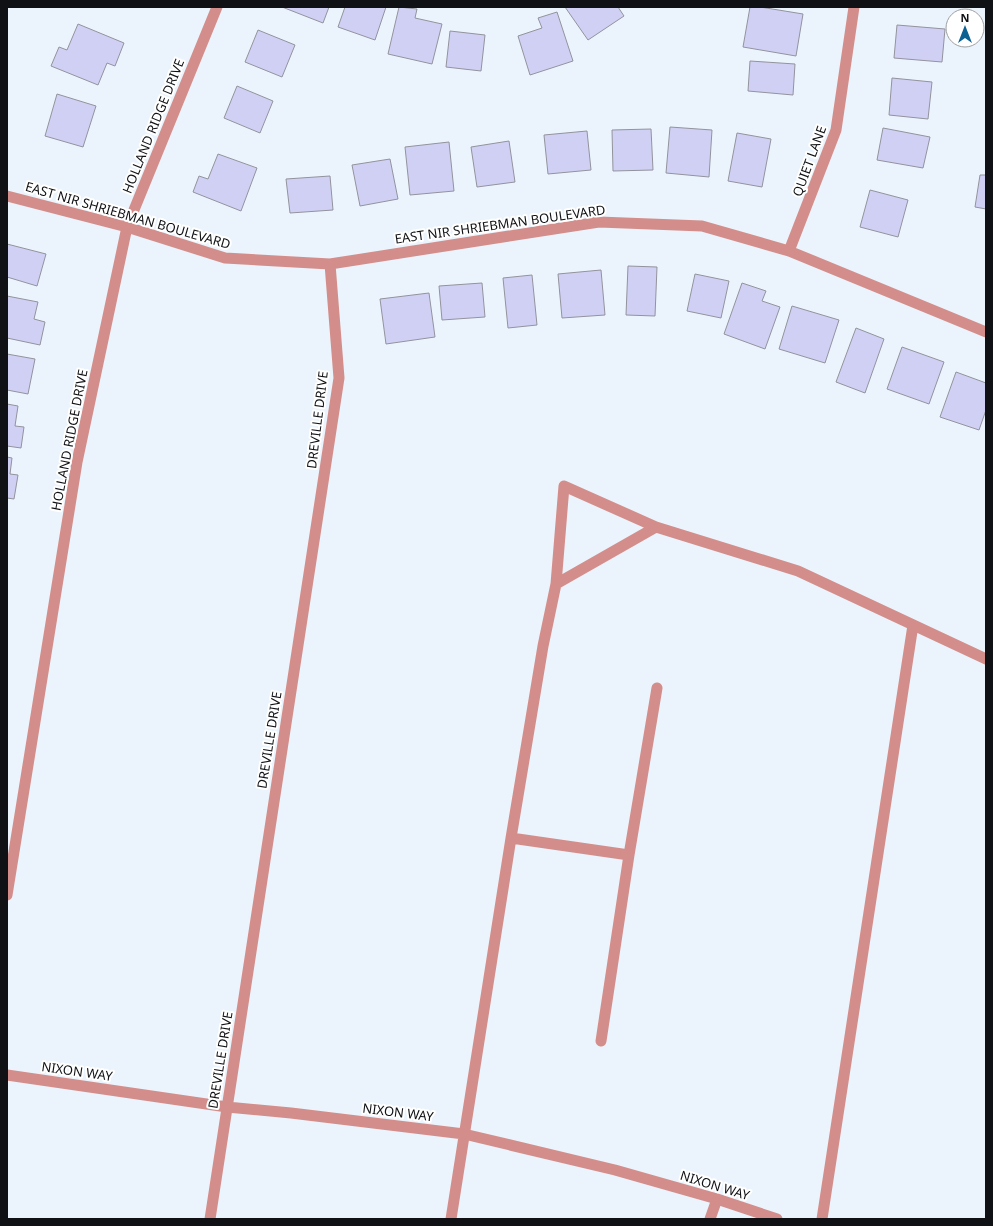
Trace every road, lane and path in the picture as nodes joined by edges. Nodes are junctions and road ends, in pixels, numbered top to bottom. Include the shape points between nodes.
1 (217, 7) edge
2 (854, 7) edge
3 (7, 196) edge
4 (127, 228) junction
5 (789, 251) junction
6 (330, 264) junction
7 (986, 332) edge
8 (656, 527) junction
9 (556, 584) junction
10 (913, 625) junction
11 (986, 659) edge
12 (657, 688) dead end
13 (511, 838) junction
14 (629, 856) junction
15 (7, 895) edge
16 (601, 1041) dead end
17 (7, 1075) edge
18 (227, 1107) junction
19 (464, 1134) junction
20 (717, 1199) junction
21 (210, 1219) edge
22 (451, 1219) edge
23 (710, 1219) edge
24 (777, 1219) edge
25 (822, 1219) edge

1 - 4 street, HOLLAND RIDGE DRIVE
2 - 5 street, QUIET LANE via 836,130
3 - 4 street, EAST NIR SHRIEBMAN BOULEVARD
4 - 6 street, EAST NIR SHRIEBMAN BOULEVARD via 225,258
4 - 15 street, HOLLAND RIDGE DRIVE via 77,462
5 - 6 street, EAST NIR SHRIEBMAN BOULEVARD via 702,226 600,222
5 - 7 street, EAST NIR SHRIEBMAN BOULEVARD
6 - 18 street, DREVILLE DRIVE via 339,378
8 - 9 street
8 - 9 street via 564,486
8 - 10 street via 798,571
9 - 13 street
10 - 11 street
10 - 25 street
12 - 14 street
13 - 14 street
13 - 19 street
14 - 16 street
17 - 18 street, NIXON WAY
18 - 19 street, NIXON WAY
18 - 21 street, DREVILLE DRIVE
19 - 20 street, NIXON WAY via 615,1170
19 - 22 street
20 - 23 street
20 - 24 street, NIXON WAY

